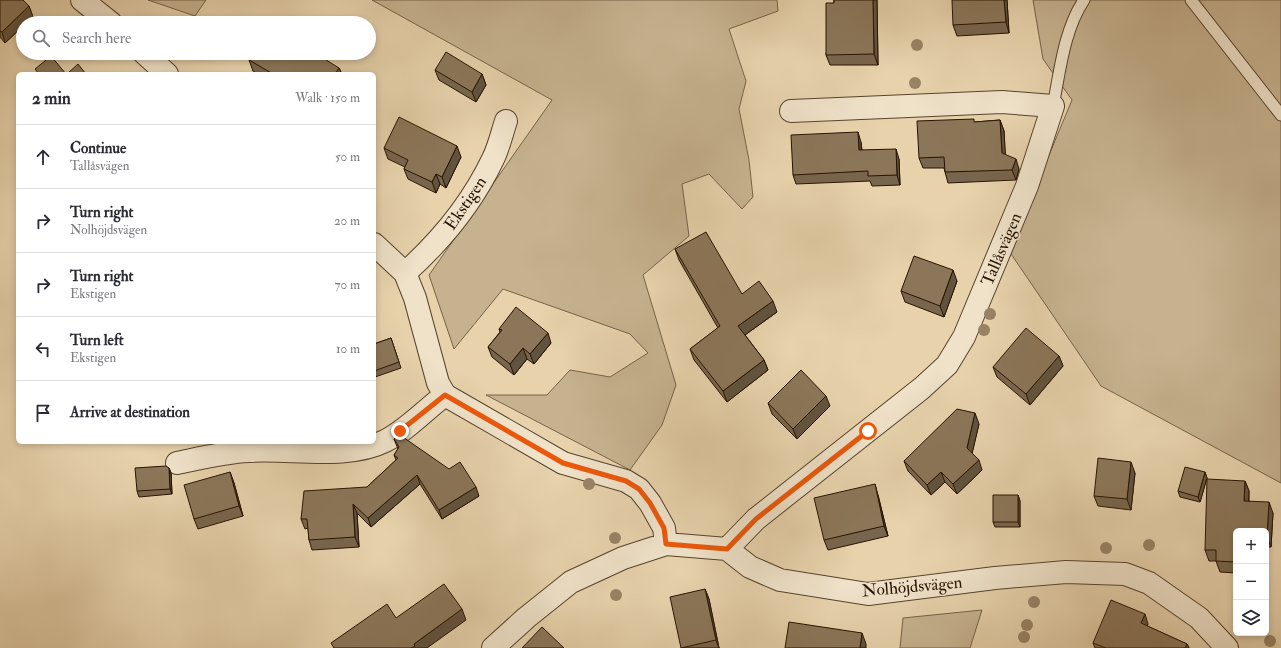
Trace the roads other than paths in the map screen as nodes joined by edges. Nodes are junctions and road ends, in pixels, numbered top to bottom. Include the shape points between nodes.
1 (82, 0) edge
2 (1084, 0) edge
3 (1191, 0) edge
4 (102, 16) edge
5 (152, 60) edge
6 (165, 72) edge
7 (1053, 106) junction
8 (791, 111) dead end
9 (1281, 115) edge
10 (506, 121) dead end
11 (376, 246) edge
12 (405, 273) junction
13 (445, 395) junction
14 (177, 463) dead end
15 (666, 544) junction
16 (727, 549) junction
17 (494, 648) edge
18 (1227, 648) edge

1 - 4 street
2 - 7 lane via 1076,12 1068,39
3 - 9 lane
5 - 6 street
7 - 8 street via 1002,102
7 - 16 street, Tallåsvägen via 1027,186 964,337 947,365 892,412 756,519
10 - 12 street, Ekstigen via 494,157 472,198 454,223
11 - 12 street
12 - 13 street via 415,298 438,383
13 - 14 street via 384,442 361,450 251,451 217,454
13 - 15 street via 563,463 626,481 639,489 664,528
15 - 16 street
15 - 17 street via 623,558 571,582
16 - 18 street, Nolhöjdsvägen via 750,567 780,580 868,594 1066,572 1125,574 1149,583 1199,618

